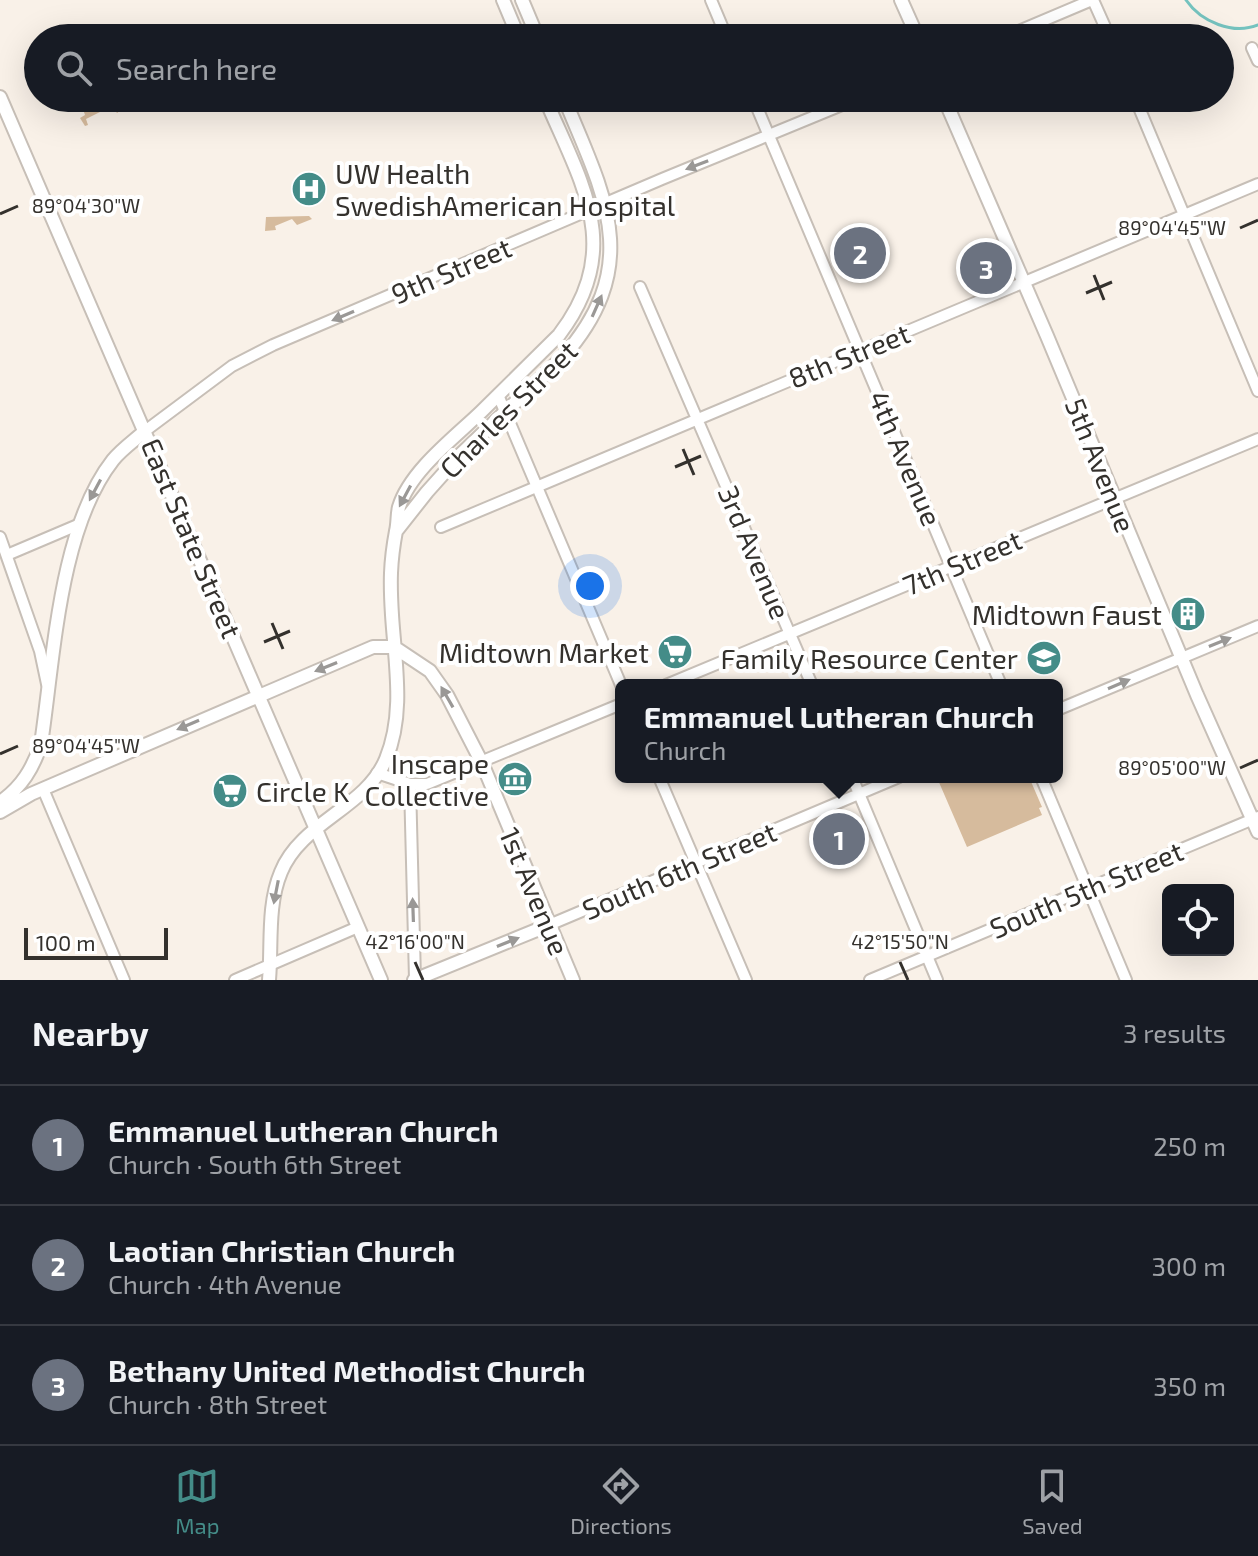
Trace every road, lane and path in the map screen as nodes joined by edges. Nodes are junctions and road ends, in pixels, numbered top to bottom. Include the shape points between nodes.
1 (503, 0) edge
2 (522, 0) edge
3 (711, 0) edge
4 (901, 0) edge
5 (1093, 0) edge
6 (513, 24) edge
7 (532, 24) edge
8 (721, 24) edge
9 (912, 24) edge
10 (1036, 24) edge
11 (1104, 24) edge
12 (1252, 48) dead end
13 (1258, 61) edge
14 (0, 97) edge
15 (551, 112) edge
16 (570, 112) edge
17 (759, 112) edge
18 (826, 112) edge
19 (950, 112) edge
20 (1141, 112) edge
21 (770, 136) junction
22 (1258, 184) edge
23 (606, 203) junction
24 (591, 210) junction
25 (1185, 215) junction
26 (1024, 283) junction
27 (640, 287) dead end
28 (861, 350) junction
29 (1258, 391) edge
30 (498, 395) junction
31 (506, 413) junction
32 (698, 418) junction
33 (145, 431) junction
34 (1258, 439) edge
35 (537, 486) junction
36 (1114, 498) junction
37 (80, 524) junction
38 (441, 527) dead end
39 (397, 530) junction
40 (0, 537) edge
41 (7, 555) junction
42 (951, 567) junction
43 (1258, 626) edge
44 (790, 634) junction
45 (394, 647) junction
46 (1181, 658) junction
47 (618, 679) edge
48 (681, 679) edge
49 (809, 679) edge
50 (998, 679) edge
51 (49, 690) junction
52 (260, 694) junction
53 (615, 707) edge
54 (1063, 707) edge
55 (482, 763) junction
56 (377, 773) junction
57 (662, 783) edge
58 (854, 783) edge
59 (885, 783) edge
60 (1043, 783) edge
61 (410, 784) junction
62 (43, 789) junction
63 (859, 794) junction
64 (0, 802) edge
65 (0, 812) edge
66 (1255, 818) edge
67 (316, 827) junction
68 (1258, 832) edge
69 (696, 863) junction
70 (1087, 889) junction
71 (549, 925) junction
72 (358, 927) junction
73 (927, 956) junction
74 (270, 965) junction
75 (124, 980) edge
76 (235, 980) edge
77 (269, 980) edge
78 (381, 980) edge
79 (414, 980) edge
80 (573, 980) edge
81 (746, 980) edge
82 (870, 980) edge
83 (937, 980) edge
84 (1126, 980) edge

1 - 6 main road
2 - 7 main road
3 - 8 street
4 - 9 main road
5 - 10 street
5 - 11 street
12 - 13 street
14 - 33 main road, East State Street
15 - 24 main road, Charles Street
16 - 23 main road, Charles Street
17 - 21 street, 4th Avenue
18 - 21 street, 9th Street
19 - 26 main road, 5th Avenue
20 - 25 street
21 -> 23 street, 9th Street
21 - 28 street, 4th Avenue
22 - 25 street, 8th Street
23 - 24 street, 9th Street
31 -> 23 main road, Charles Street via 578,340 600,302 611,241
24 - 30 main road, Charles Street via 593,257 575,314
24 -> 33 street, 9th Street via 273,345 232,366
25 - 26 street, 8th Street
25 - 29 street
26 - 28 street, 8th Street
26 - 36 main road, 5th Avenue
27 - 32 street, 3rd Avenue
28 - 32 street, 8th Street
28 - 42 street, 4th Avenue
30 - 31 street
30 -> 39 main road, Charles Street via 417,476 398,509
31 - 35 street
31 - 39 main road, Charles Street via 461,454
32 - 35 street, 8th Street
32 - 44 street, 3rd Avenue
33 -> 37 main road via 114,459
33 - 52 main road, East State Street
34 - 36 street, 7th Street
35 - 38 street, 8th Street
35 - 47 street
36 - 42 street, 7th Street
36 - 46 main road, 5th Avenue
37 - 41 street
37 - 51 main road
39 - 45 main road, Charles Street via 390,578
40 - 41 street
41 - 51 street
42 - 44 street, 7th Street
42 - 50 street, 4th Avenue
46 -> 43 street
44 - 48 street, 7th Street
44 - 49 street, 3rd Avenue
45 -> 52 main road via 373,647
55 -> 45 main road, 1st Avenue via 430,671
45 - 56 main road, Charles Street via 395,733
54 -> 46 street
46 - 66 main road, 5th Avenue
51 - 64 main road via 33,767
52 -> 62 main road
52 - 67 main road, East State Street
53 - 55 street
55 - 61 street via 427,784
55 - 71 main road, 1st Avenue
56 - 61 street
56 - 67 main road, Charles Street via 367,788
57 - 69 street
58 - 63 street
59 - 63 street, South 6th Street
60 - 70 street
79 -> 61 street
62 - 65 main road
62 - 75 street
63 - 69 street, South 6th Street
63 - 73 street
66 - 68 main road, 5th Avenue
66 - 70 street, South 5th Street
67 - 72 main road, East State Street
67 -> 74 main road, Charles Street via 281,871
69 - 71 street, South 6th Street
69 - 81 street
70 - 73 street, South 5th Street
70 - 84 street
79 -> 71 main road, South 6th Street
71 - 80 main road, 1st Avenue
72 - 74 street
72 - 78 main road, East State Street
73 - 82 street, South 5th Street
73 - 83 street
74 - 76 street
74 - 77 main road, Charles Street

